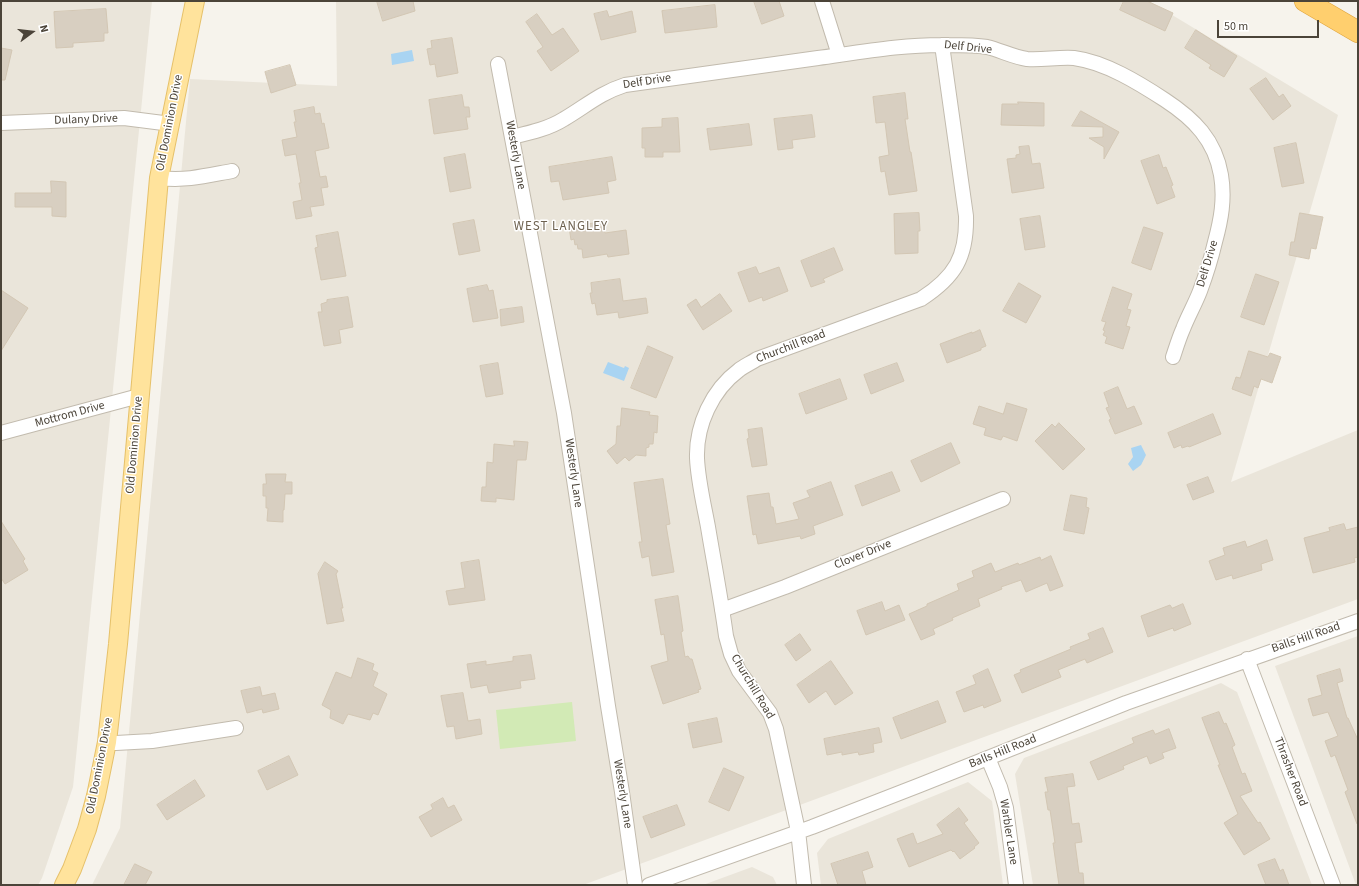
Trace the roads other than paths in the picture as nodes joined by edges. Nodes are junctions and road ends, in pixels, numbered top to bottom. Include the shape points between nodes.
1 (195, 1) edge
2 (822, 1) edge
3 (1305, 1) edge
4 (1358, 32) edge
5 (942, 45) junction
6 (839, 56) junction
7 (498, 64) dead end
8 (1, 123) edge
9 (171, 124) junction
10 (512, 137) junction
11 (232, 171) dead end
12 (159, 178) junction
13 (1173, 357) dead end
14 (139, 396) junction
15 (1, 433) edge
16 (1003, 499) dead end
17 (722, 610) junction
18 (1358, 621) edge
19 (1247, 659) junction
20 (236, 728) dead end
21 (107, 742) junction
22 (988, 758) junction
23 (798, 831) junction
24 (64, 885) edge
25 (635, 885) edge
26 (649, 885) edge
27 (804, 885) edge
28 (1016, 885) edge
29 (1333, 885) edge

1 - 9 main road, Old Dominion Drive
2 - 6 street
3 - 4 highway
5 - 6 street, Delf Drive
5 - 13 street, Delf Drive via 987,48 1026,59 1073,58 1092,62 1118,72 1158,95 1197,125 1207,138 1215,151 1221,174 1222,214 1200,292 1182,330
5 - 17 street, Churchill Road via 966,216 963,249 948,278 921,298 757,359 739,370 713,399 704,418 697,458
6 - 10 street, Delf Drive via 625,85 609,90 563,120 540,130
7 - 10 street, Westerly Lane
8 - 9 street, Dulany Drive via 124,118
9 - 12 main road, Old Dominion Drive
10 - 25 street, Westerly Lane via 564,413
11 - 12 street via 189,179
12 - 14 main road, Old Dominion Drive
14 - 15 street, Mottrom Drive
14 - 21 main road, Old Dominion Drive
16 - 17 street, Clover Drive
17 - 23 street, Churchill Road via 731,654 739,671 770,713 776,729
18 - 19 street, Balls Hill Road
19 - 22 street, Balls Hill Road via 1126,703
19 - 29 street, Thrasher Road
20 - 21 street via 152,741
21 - 24 main road, Old Dominion Drive via 87,829
22 - 23 street, Balls Hill Road
22 - 28 street, Warbler Lane via 1006,808
23 - 26 street, Balls Hill Road
23 - 27 street, Churchill Road

